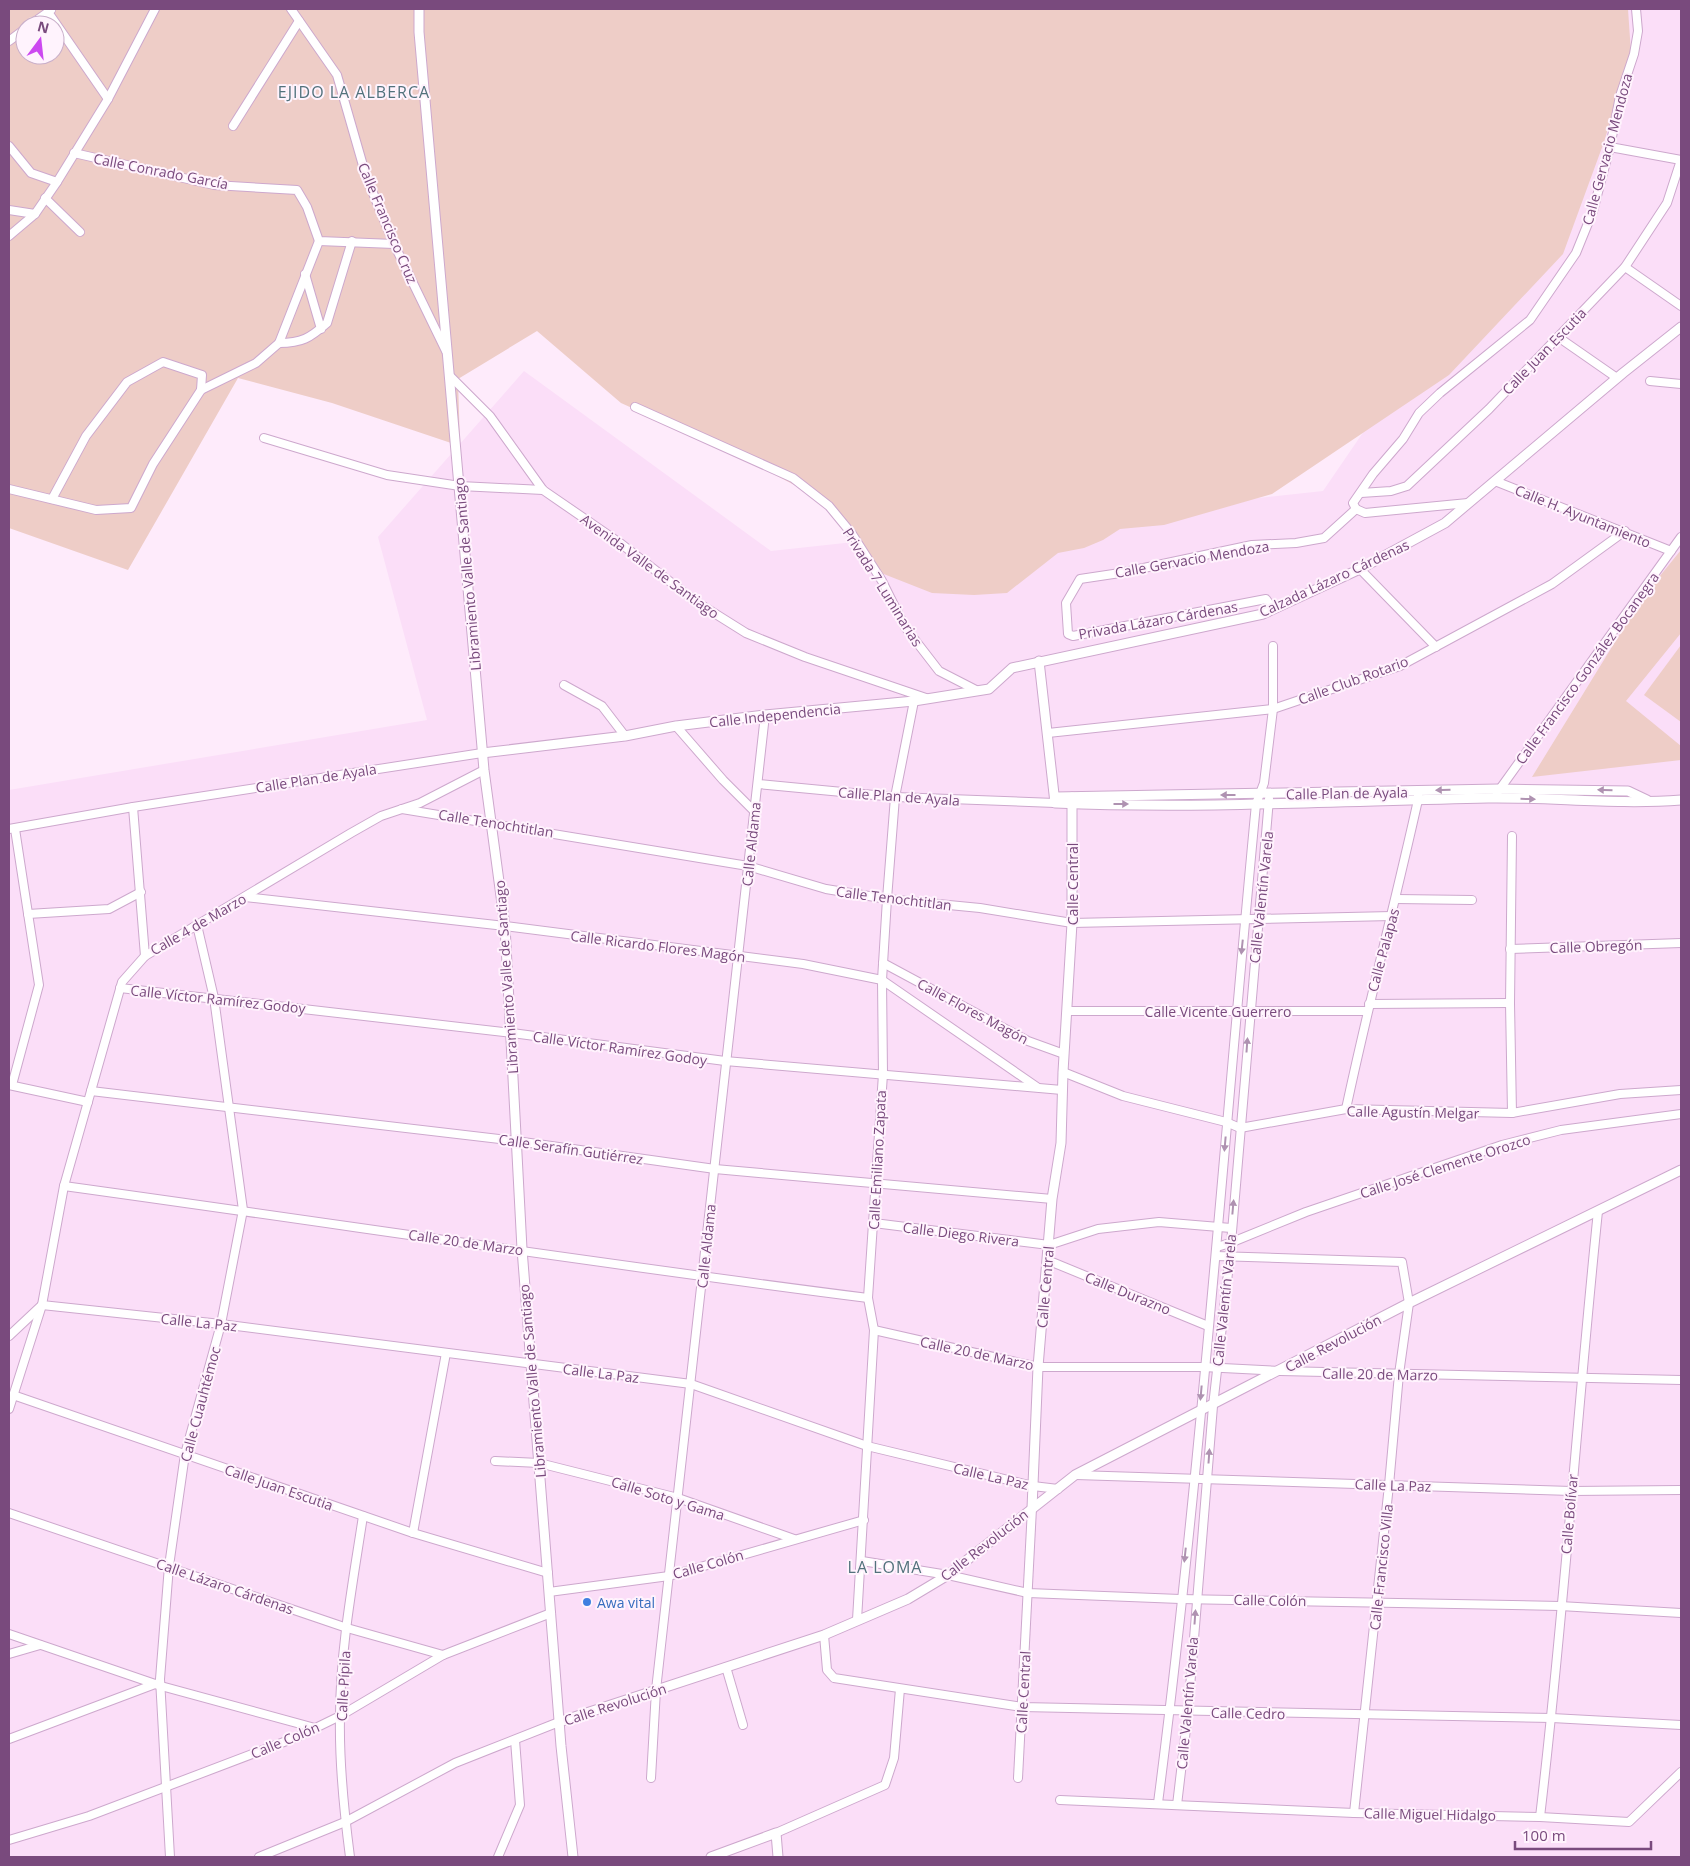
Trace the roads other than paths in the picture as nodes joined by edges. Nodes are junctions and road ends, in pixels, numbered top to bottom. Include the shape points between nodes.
1 (155, 9) edge
2 (291, 9) edge
3 (419, 9) edge
4 (1636, 9) edge
5 (50, 10) edge
6 (299, 21) junction
7 (108, 100) junction
8 (233, 126) dead end
9 (9, 146) edge
10 (1610, 147) junction
11 (74, 153) junction
12 (1681, 160) edge
13 (57, 182) junction
14 (46, 198) junction
15 (9, 210) edge
16 (35, 214) junction
17 (80, 232) dead end
18 (9, 236) edge
19 (318, 241) junction
20 (352, 242) junction
21 (394, 244) junction
22 (1625, 267) junction
23 (305, 274) junction
24 (1681, 306) edge
25 (1681, 327) edge
26 (321, 329) junction
27 (1558, 337) junction
28 (279, 343) junction
29 (449, 357) junction
30 (450, 377) junction
31 (1617, 378) junction
32 (1650, 381) dead end
33 (1681, 384) edge
34 (201, 390) junction
35 (635, 407) dead end
36 (264, 438) dead end
37 (1494, 481) junction
38 (460, 486) junction
39 (9, 489) edge
40 (544, 490) junction
41 (1360, 493) junction
42 (52, 499) junction
43 (1468, 504) junction
44 (1356, 509) junction
45 (1625, 531) junction
46 (1681, 537) edge
47 (1671, 551) junction
48 (1360, 569) junction
49 (1273, 609) junction
50 (1068, 634) joint
51 (1273, 646) dead end
52 (1436, 647) junction
53 (1039, 661) junction
54 (564, 685) dead end
55 (976, 690) junction
56 (926, 698) junction
57 (914, 700) junction
58 (1273, 709) junction
59 (765, 715) junction
60 (676, 726) junction
61 (1048, 733) junction
62 (625, 736) junction
63 (482, 752) junction
64 (484, 770) junction
65 (758, 784) junction
66 (1500, 789) junction
67 (1418, 795) junction
68 (895, 798) junction
69 (1261, 798) junction
70 (1493, 798) junction
71 (1055, 800) junction
72 (1072, 800) junction
73 (1681, 800) edge
74 (1652, 802) junction
75 (1270, 804) junction
76 (133, 807) junction
77 (402, 808) junction
78 (754, 811) junction
79 (491, 822) junction
80 (12, 829) edge
81 (1512, 836) dead end
82 (748, 866) junction
83 (141, 892) junction
84 (245, 897) junction
85 (1396, 899) junction
86 (887, 900) junction
87 (1472, 900) dead end
88 (28, 914) junction
89 (1392, 916) junction
90 (1245, 919) junction
91 (1259, 919) junction
92 (1072, 923) junction
93 (197, 926) junction
94 (505, 926) junction
95 (1681, 943) edge
96 (1510, 949) junction
97 (145, 956) junction
98 (740, 956) junction
99 (883, 963) junction
100 (882, 980) junction
101 (120, 988) junction
102 (214, 998) junction
103 (1510, 1003) junction
104 (1368, 1008) junction
105 (1068, 1011) junction
106 (1235, 1011) junction
107 (1249, 1011) junction
108 (512, 1033) junction
109 (1064, 1054) junction
110 (725, 1062) junction
111 (1062, 1072) junction
112 (883, 1074) junction
113 (10, 1085) edge
114 (1037, 1087) junction
115 (1062, 1090) junction
116 (1681, 1090) edge
117 (91, 1091) junction
118 (88, 1102) junction
119 (230, 1106) junction
120 (1346, 1109) junction
121 (1512, 1113) junction
122 (1681, 1114) edge
123 (1226, 1122) junction
124 (1240, 1128) junction
125 (516, 1141) junction
126 (714, 1169) junction
127 (1681, 1170) edge
128 (874, 1182) junction
129 (64, 1186) junction
130 (1052, 1199) junction
131 (243, 1210) junction
132 (1598, 1211) junction
133 (874, 1223) junction
134 (1218, 1227) junction
135 (1231, 1228) junction
136 (1230, 1244) junction
137 (1049, 1245) junction
138 (1216, 1247) junction
139 (522, 1249) junction
140 (1230, 1255) junction
141 (1216, 1256) junction
142 (1047, 1260) junction
143 (702, 1277) junction
144 (868, 1298) junction
145 (1409, 1303) junction
146 (42, 1305) junction
147 (221, 1324) junction
148 (1208, 1326) junction
149 (874, 1330) junction
150 (9, 1336) edge
151 (446, 1353) junction
152 (531, 1364) junction
153 (1038, 1367) junction
154 (1204, 1367) junction
155 (1218, 1367) junction
156 (1280, 1371) junction
157 (1399, 1374) junction
158 (1581, 1378) junction
159 (1681, 1380) edge
160 (691, 1384) junction
161 (13, 1395) junction
162 (1213, 1406) junction
163 (9, 1409) edge
164 (1199, 1413) junction
165 (868, 1446) junction
166 (185, 1454) junction
167 (496, 1461) dead end
168 (539, 1463) junction
169 (1076, 1475) junction
170 (1194, 1479) junction
171 (1207, 1480) junction
172 (1389, 1485) junction
173 (1033, 1486) junction
174 (1058, 1489) junction
175 (1681, 1490) edge
176 (1571, 1491) junction
177 (678, 1498) junction
178 (1032, 1508) junction
179 (9, 1512) edge
180 (363, 1516) junction
181 (864, 1520) junction
182 (412, 1533) junction
183 (794, 1539) junction
184 (862, 1561) junction
185 (169, 1566) junction
186 (548, 1573) junction
187 (948, 1575) junction
188 (669, 1576) junction
189 (549, 1592) junction
190 (1028, 1593) junction
191 (1180, 1599) junction
192 (1196, 1599) junction
193 (1377, 1602) junction
194 (1560, 1606) junction
195 (551, 1613) junction
196 (1681, 1613) edge
197 (857, 1620) junction
198 (346, 1628) junction
199 (9, 1634) edge
200 (824, 1635) junction
201 (40, 1645) junction
202 (9, 1654) edge
203 (443, 1655) junction
204 (726, 1667) junction
205 (158, 1685) junction
206 (900, 1689) junction
207 (656, 1690) junction
208 (1022, 1707) junction
209 (1170, 1712) junction
210 (1188, 1712) junction
211 (1364, 1715) junction
212 (340, 1716) junction
213 (1552, 1718) junction
214 (560, 1722) junction
215 (743, 1725) dead end
216 (1681, 1725) edge
217 (315, 1728) junction
218 (9, 1739) edge
219 (515, 1740) junction
220 (1681, 1772) edge
221 (651, 1778) dead end
222 (1018, 1778) dead end
223 (168, 1786) junction
224 (1060, 1800) dead end
225 (1158, 1803) junction
226 (1177, 1805) junction
227 (1354, 1813) junction
228 (1540, 1817) junction
229 (345, 1822) junction
230 (776, 1833) junction
231 (9, 1840) edge
232 (170, 1857) edge
233 (259, 1857) edge
234 (350, 1857) edge
235 (498, 1857) edge
236 (573, 1857) edge
237 (711, 1857) edge
238 (778, 1857) edge

1 - 7 street
2 - 6 street, Calle Francisco Cruz
3 - 29 street, Libramiento Valle de Santiago
4 - 10 street, Calle Gervacio Mendoza via 1638,31 1634,54 1620,96
5 - 7 street
6 - 8 street
6 - 21 street, Calle Francisco Cruz via 337,75 366,176
7 - 11 street
9 - 13 street via 31,173
10 - 12 street
10 - 41 street, Calle Gervacio Mendoza via 1593,211 1576,252 1530,320 1419,413 1403,439
11 - 13 street
11 - 19 street, Calle Conrado García via 214,185 297,190 307,207
12 - 22 street, Calle Juan Escutia via 1667,203
13 - 14 street
14 - 16 street
14 - 17 street
15 - 16 street
16 - 18 street
19 - 20 street
19 - 23 street
20 - 21 street
20 - 26 street via 327,323
21 - 29 street, Calle Francisco Cruz
22 - 24 street
22 - 27 street, Calle Juan Escutia
23 - 26 street
23 - 28 street
25 - 31 street, Calzada Lázaro Cárdenas
26 - 28 street via 298,343
27 - 31 street
27 - 41 street, Calle Juan Escutia via 1489,409 1406,486 1391,491
28 - 34 street via 256,363
29 - 30 street, Libramiento Valle de Santiago
30 - 38 street, Libramiento Valle de Santiago
30 - 40 street, Avenida Valle de Santiago via 490,416
31 - 37 street, Calzada Lázaro Cárdenas
32 - 33 street
34 - 42 street via 153,464 131,508 96,510
34 - 42 street via 202,375 163,362 127,382 86,436
35 - 55 street, Privada 7 Luminarias via 793,478 830,506 882,581 905,627 939,671
36 - 38 street via 387,475
37 - 43 street, Calzada Lázaro Cárdenas
37 - 45 street, Calle H. Ayuntamiento
38 - 40 street
38 - 63 street, Libramiento Valle de Santiago
39 - 42 street
40 - 56 street, Avenida Valle de Santiago via 620,542 695,602 746,633 805,657
41 - 44 street, Calle Gervacio Mendoza via 1353,503
43 - 44 street via 1365,513
43 - 48 street, Calzada Lázaro Cárdenas via 1445,523
44 - 50 street, Calle Gervacio Mendoza via 1324,538 1252,545 1080,579 1066,603
45 - 47 street, Calle H. Ayuntamiento
45 - 52 street, Calle Club Rotario via 1552,584
46 - 47 street, Calle Francisco González Bocanegra
47 - 66 street, Calle Francisco González Bocanegra
48 - 49 street, Calzada Lázaro Cárdenas
48 - 52 street
49 - 50 street, Privada Lázaro Cárdenas via 1266,599 1073,636
49 - 53 street, Calzada Lázaro Cárdenas via 1263,614
51 - 58 street
52 - 58 street, Calle Club Rotario via 1400,666
53 - 55 street, Calzada Lázaro Cárdenas via 1012,668 989,689
53 - 61 street
54 - 62 street via 602,706
55 - 56 street, Calzada Lázaro Cárdenas
56 - 57 street, Calle Independencia
57 - 59 street, Calle Independencia
57 - 68 street, Calle Emiliano Zapata
58 - 61 street, Calle Club Rotario
58 - 69 street
59 - 60 street, Calle Independencia
59 - 65 street, Calle Aldama
60 - 62 street, Calle Independencia
60 - 78 street via 722,780
61 - 71 street
62 - 63 street, Calle Plan de Ayala
63 - 64 street, Libramiento Valle de Santiago
63 - 76 street, Calle Plan de Ayala
64 - 77 street, Calle 4 de Marzo via 420,803
64 - 79 street, Libramiento Valle de Santiago
65 - 68 street, Calle Plan de Ayala
65 - 78 street, Calle Aldama
66 -> 67 street, Calle Plan de Ayala
66 - 70 street, Calle Francisco González Bocanegra
74 -> 66 street, Calle Plan de Ayala via 1628,791
67 - 69 street, Calle Plan de Ayala
67 - 70 street, Calle Plan de Ayala
67 - 75 street, Calle Plan de Ayala
67 - 85 street, Calle Palapas
68 - 71 street, Calle Plan de Ayala
68 - 86 street, Calle Emiliano Zapata
69 - 72 street, Calle Plan de Ayala
69 - 75 street, Calle Plan de Ayala
69 - 75 street, Calle Valentín Varela
69 - 90 street, Calle Valentín Varela
70 -> 74 street, Calle Plan de Ayala
71 - 72 street, Calle Plan de Ayala
72 - 92 street, Calle Central
73 - 74 street, Calle Plan de Ayala
75 - 91 street, Calle Valentín Varela
76 - 80 street, Calle Plan de Ayala
76 - 83 street
77 - 79 street, Calle Tenochtitlan
77 - 84 street, Calle 4 de Marzo via 351,833
78 - 82 street, Calle Aldama
79 - 82 street, Calle Tenochtitlan
79 - 94 street, Libramiento Valle de Santiago
80 - 88 street
81 - 96 street
82 - 86 street, Calle Tenochtitlan via 826,889
82 - 98 street, Calle Aldama
83 - 88 street via 109,909
83 - 97 street
84 - 93 street, Calle 4 de Marzo
84 - 94 street, Calle Ricardo Flores Magón
85 - 87 street
85 - 89 street, Calle Palapas
86 - 92 street, Calle Tenochtitlan via 980,908
86 - 99 street, Calle Emiliano Zapata
88 - 113 street via 39,985
89 - 91 street, Calle Tenochtitlan
89 - 104 street, Calle Palapas
90 - 91 street, Calle Tenochtitlan
90 - 92 street, Calle Tenochtitlan
90 -> 106 street, Calle Valentín Varela
91 - 107 street, Calle Valentín Varela
92 - 105 street, Calle Central
93 - 97 street, Calle 4 de Marzo
93 - 102 street, Calle Cuauhtémoc
94 - 98 street, Calle Ricardo Flores Magón
94 - 108 street, Libramiento Valle de Santiago
95 - 96 street, Calle Obregón
96 - 103 street
97 - 101 street, Calle 4 de Marzo
98 - 100 street, Calle Ricardo Flores Magón via 803,964
98 - 110 street, Calle Aldama
99 - 100 street, Calle Emiliano Zapata
99 - 109 street, Calle Flores Magón via 1028,1041
100 - 112 street, Calle Emiliano Zapata
100 - 114 street, Calle Ricardo Flores Magón
101 - 102 street, Calle Víctor Ramírez Godoy
101 - 117 street, Calle 4 de Marzo
102 - 108 street, Calle Víctor Ramírez Godoy
102 - 119 street, Calle Cuauhtémoc
103 - 104 street, Calle Vicente Guerrero
103 - 121 street
104 - 107 street, Calle Vicente Guerrero
104 - 120 street, Calle Palapas
105 - 106 street, Calle Vicente Guerrero
105 - 109 street, Calle Central
106 - 107 street, Calle Vicente Guerrero
106 - 123 street, Calle Valentín Varela
124 -> 107 street, Calle Valentín Varela
108 - 110 street, Calle Víctor Ramírez Godoy
108 - 125 street, Libramiento Valle de Santiago
109 - 111 street, Calle Central
110 - 112 street, Calle Víctor Ramírez Godoy
110 - 126 street, Calle Aldama
111 - 115 street, Calle Central
111 - 123 street via 1123,1096
112 - 114 street, Calle Víctor Ramírez Godoy
112 - 128 street, Calle Emiliano Zapata
113 - 118 street
114 - 115 street, Calle Víctor Ramírez Godoy
115 - 130 street, Calle Central via 1061,1142
116 - 121 street, Calle Agustín Melgar via 1620,1094
117 - 118 street, Calle 4 de Marzo
117 - 119 street, Calle Serafín Gutiérrez
118 - 129 street, Calle 4 de Marzo
119 - 125 street, Calle Serafín Gutiérrez
119 - 131 street, Calle Cuauhtémoc
120 - 121 street, Calle Agustín Melgar
120 - 124 street, Calle Agustín Melgar
122 - 136 street, Calle José Clemente Orozco via 1562,1130 1502,1145 1306,1212
123 - 124 street
123 -> 134 street, Calle Valentín Varela
135 -> 124 street, Calle Valentín Varela
125 - 126 street, Calle Serafín Gutiérrez
125 - 139 street, Libramiento Valle de Santiago
126 - 128 street, Calle Serafín Gutiérrez
126 - 143 street, Calle Aldama
127 - 132 street, Calle Revolución
128 - 130 street, Calle Serafín Gutiérrez
128 - 133 street, Calle Emiliano Zapata
129 - 131 street, Calle 20 de Marzo
129 - 146 street, Calle 4 de Marzo
130 - 137 street, Calle Central
131 - 139 street, Calle 20 de Marzo
131 - 147 street, Calle Cuauhtémoc
132 - 145 street, Calle Revolución
132 - 158 street, Calle Bolívar
133 - 137 street, Calle Diego Rivera
133 - 144 street, Calle Emiliano Zapata
134 - 135 street
134 - 137 street via 1159,1222 1098,1230
134 - 138 street, Calle Valentín Varela
135 - 136 street, Calle Valentín Varela
136 - 138 street, Calle José Clemente Orozco
136 - 140 street, Calle Valentín Varela
137 - 142 street, Calle Central
138 - 141 street, Calle Valentín Varela
139 - 143 street, Calle 20 de Marzo
139 - 152 street, Libramiento Valle de Santiago
140 - 141 street
140 - 145 street, Calle Francisco Villa via 1402,1262
140 - 155 street, Calle Valentín Varela
141 - 148 street, Calle Valentín Varela
142 - 148 street, Calle Durazno
142 - 153 street, Calle Central
143 - 144 street, Calle 20 de Marzo
143 - 160 street, Calle Aldama
144 - 149 street, Calle Emiliano Zapata
145 - 156 street, Calle Revolución
145 - 157 street, Calle Francisco Villa
146 - 147 street, Calle La Paz
146 - 150 street
146 - 161 street
147 - 151 street, Calle La Paz
147 - 166 street, Calle Cuauhtémoc
148 - 154 street, Calle Valentín Varela
149 - 153 street, Calle 20 de Marzo
149 - 165 street, Calle Emiliano Zapata
151 - 152 street, Calle La Paz
151 - 182 street
152 - 160 street, Calle La Paz
152 - 168 street, Libramiento Valle de Santiago
153 - 154 street, Calle 20 de Marzo
153 - 173 street, Calle Central
154 - 155 street, Calle 20 de Marzo
154 -> 164 street, Calle Valentín Varela
155 - 156 street, Calle 20 de Marzo
155 - 162 street, Calle Valentín Varela
156 - 157 street, Calle 20 de Marzo
156 - 162 street, Calle Revolución
157 - 158 street, Calle 20 de Marzo
157 - 172 street, Calle Francisco Villa
158 - 159 street, Calle 20 de Marzo
158 - 176 street, Calle Bolívar
160 - 165 street, Calle La Paz
160 - 177 street, Calle Aldama
161 - 163 street
161 - 166 street, Calle Juan Escutia
162 - 164 street, Calle Revolución
171 -> 162 street, Calle Valentín Varela
164 - 169 street, Calle Revolución
164 - 170 street, Calle Valentín Varela
165 - 173 street, Calle La Paz
165 - 181 street, Calle Emiliano Zapata
166 - 180 street, Calle Juan Escutia
166 - 185 street, Calle Cuauhtémoc
167 - 168 street, Calle Soto y Gama
168 - 177 street, Calle Soto y Gama
168 - 186 street, Libramiento Valle de Santiago
169 - 170 street, Calle La Paz
169 - 174 street, Calle Revolución
170 - 171 street, Calle La Paz
170 -> 191 street, Calle Valentín Varela
171 - 172 street, Calle La Paz
171 - 192 street, Calle Valentín Varela
172 - 176 street, Calle La Paz
172 - 193 street, Calle Francisco Villa
173 - 174 street, Calle La Paz
173 - 178 street, Calle Central
174 - 178 street, Calle Revolución
175 - 176 street, Calle La Paz
176 - 194 street, Calle Bolívar
177 - 183 street, Calle Soto y Gama
177 - 188 street, Calle Aldama
178 - 187 street, Calle Revolución
178 - 190 street, Calle Central
179 - 185 street, Calle Lázaro Cárdenas
180 - 182 street, Calle Juan Escutia
180 - 198 street, Calle Pípila
181 - 183 street, Calle Colón
181 - 184 street, Calle Emiliano Zapata
182 - 186 street, Calle Juan Escutia
183 - 188 street, Calle Colón
184 - 187 street, Calle Colón
184 - 197 street, Calle Emiliano Zapata
185 - 198 street, Calle Lázaro Cárdenas
185 - 205 street, Calle Cuauhtémoc
186 - 189 street, Libramiento Valle de Santiago
187 - 190 street, Calle Colón
187 - 197 street, Calle Revolución via 908,1599
188 - 189 street, Calle Colón
188 - 207 street, Calle Aldama
189 - 195 street, Libramiento Valle de Santiago
190 - 191 street, Calle Colón
190 - 208 street, Calle Central
191 - 192 street, Calle Colón
191 - 209 street, Calle Valentín Varela
192 - 193 street, Calle Colón
210 -> 192 street, Calle Valentín Varela
193 - 194 street, Calle Colón
193 - 211 street, Calle Francisco Villa
194 - 196 street, Calle Colón
194 - 213 street, Calle Bolívar
195 - 203 street, Calle Colón
195 - 214 street, Libramiento Valle de Santiago
197 - 200 street, Calle Revolución
198 - 203 street, Calle Lázaro Cárdenas
198 - 212 street, Calle Pípila
199 - 201 street
200 - 204 street, Calle Revolución
200 - 206 street, Calle Cedro via 827,1670 834,1678
201 - 202 street
201 - 205 street
203 - 212 street, Calle Colón
204 - 207 street, Calle Revolución
204 - 215 street
205 - 217 street
205 - 218 street
205 - 223 street, Calle Cuauhtémoc
206 - 208 street, Calle Cedro
206 - 230 street via 894,1758 885,1785
207 - 214 street, Calle Revolución
207 - 221 street, Calle Aldama
208 - 209 street, Calle Cedro
208 - 222 street, Calle Central
209 - 210 street, Calle Cedro
209 - 225 street, Calle Valentín Varela
210 - 211 street, Calle Cedro
210 - 226 street, Calle Valentín Varela
211 - 213 street, Calle Cedro
211 - 227 street, Calle Francisco Villa
212 - 217 street, Calle Colón
212 - 229 street, Calle Pípila
213 - 216 street, Calle Cedro
213 - 228 street, Calle Bolívar
214 - 219 street, Calle Revolución
214 - 236 street, Libramiento Valle de Santiago
217 - 223 street, Calle Colón
219 - 229 street, Calle Revolución via 455,1763
219 - 235 street via 520,1805
220 - 228 street, Calle Miguel Hidalgo via 1629,1822
223 - 231 street, Calle Colón via 89,1816
223 - 232 street, Calle Cuauhtémoc
224 - 225 street, Calle Miguel Hidalgo
225 - 226 street, Calle Miguel Hidalgo
226 - 227 street, Calle Miguel Hidalgo
227 - 228 street, Calle Miguel Hidalgo
229 - 233 street, Calle Revolución
229 - 234 street, Calle Pípila
230 - 237 street
230 - 238 street

